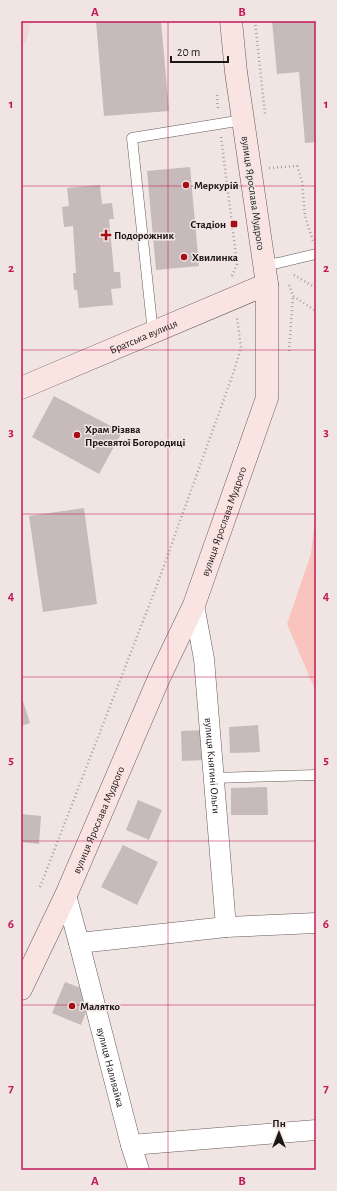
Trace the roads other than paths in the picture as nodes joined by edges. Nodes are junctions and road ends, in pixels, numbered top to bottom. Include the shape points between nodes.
1 (231, 21) edge
2 (243, 120) junction
3 (316, 254) edge
4 (265, 274) junction
5 (153, 333) junction
6 (21, 388) edge
7 (194, 605) junction
8 (316, 775) edge
9 (213, 778) junction
10 (66, 895) junction
11 (316, 923) edge
12 (226, 927) junction
13 (79, 943) junction
14 (21, 989) edge
15 (316, 1130) edge
16 (131, 1145) junction
17 (139, 1170) edge

1 - 2 main road, вулиця Ярослава Мудрого
2 - 4 main road, вулиця Ярослава Мудрого
2 - 5 lane via 132,138
3 - 4 lane via 278,264
4 - 5 main road, Братська вулиця via 233,298
4 - 7 main road, вулиця Ярослава Мудрого via 267,398
5 - 6 main road, Братська вулиця
7 - 9 street, вулиця Княгині Ольги via 204,659
7 - 10 main road, вулиця Ярослава Мудрого via 159,678
8 - 9 lane
9 - 12 street, вулиця Княгині Ольги
10 - 13 street, вулиця Наливайка
10 - 14 main road, вулиця Ярослава Мудрого
11 - 12 street
12 - 13 street
13 - 16 street, вулиця Наливайка
15 - 16 street
16 - 17 street, вулиця Наливайка

